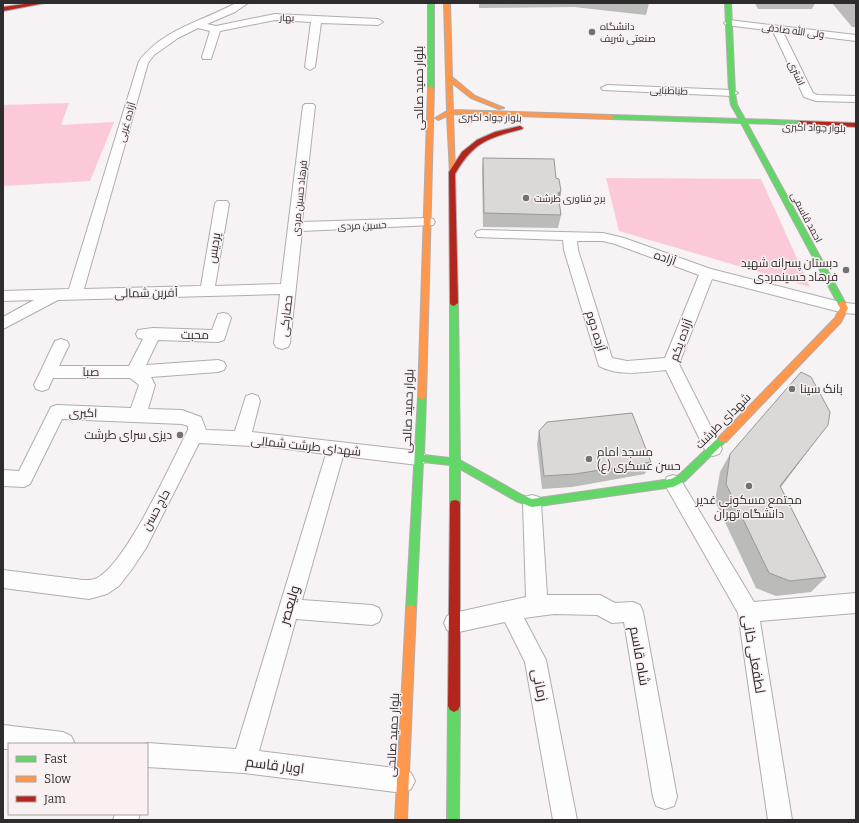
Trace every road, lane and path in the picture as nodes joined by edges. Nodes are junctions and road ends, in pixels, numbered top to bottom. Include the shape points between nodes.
1 (42, 3) edge
2 (243, 3) edge
3 (431, 3) edge
4 (447, 3) edge
5 (728, 3) edge
6 (3, 9) edge
7 (316, 20) junction
8 (378, 22) dead end
9 (729, 23) junction
10 (196, 25) junction
11 (776, 28) junction
12 (216, 29) junction
13 (856, 38) edge
14 (207, 57) dead end
15 (310, 66) dead end
16 (450, 78) junction
17 (607, 88) dead end
18 (732, 93) junction
19 (856, 99) edge
20 (308, 106) dead end
21 (451, 112) junction
22 (530, 114) junction
23 (431, 121) junction
24 (742, 121) junction
25 (856, 125) edge
26 (456, 127) junction
27 (490, 128) dead end
28 (736, 135) dead end
29 (755, 136) junction
30 (436, 163) junction
31 (452, 170) junction
32 (222, 204) dead end
33 (428, 222) junction
34 (296, 227) junction
35 (482, 234) dead end
36 (569, 236) junction
37 (707, 273) junction
38 (289, 289) junction
39 (207, 291) junction
40 (55, 295) junction
41 (75, 295) junction
42 (3, 296) edge
43 (850, 309) edge
44 (223, 318) dead end
45 (3, 324) edge
46 (282, 343) dead end
47 (61, 345) dead end
48 (671, 364) junction
49 (218, 366) dead end
50 (134, 372) junction
51 (252, 401) dead end
52 (137, 415) junction
53 (194, 436) junction
54 (241, 439) junction
55 (336, 449) junction
56 (713, 449) junction
57 (418, 458) junction
58 (455, 462) junction
59 (3, 478) edge
60 (673, 483) junction
61 (532, 503) junction
62 (3, 579) edge
63 (856, 603) edge
64 (537, 605) junction
65 (288, 609) junction
66 (510, 611) junction
67 (748, 612) junction
68 (372, 615) dead end
69 (454, 623) junction
70 (3, 737) edge
71 (54, 743) edge
72 (148, 758) edge
73 (244, 760) junction
74 (403, 781) junction
75 (665, 797) dead end
76 (401, 820) edge
77 (453, 820) edge
78 (565, 820) edge
79 (780, 820) edge

1 - 6 main road
2 - 10 street, آزاده غربی via 229,12
3 - 23 main road, بلوار حمید صالحی
4 - 16 main road
5 - 9 main road
7 - 8 street, بهار
7 - 12 street, بهار via 275,17
7 - 15 street
9 - 11 street, ولی الله صادقی
9 - 18 main road
10 - 12 street, بهار
10 - 41 street, آزاده غربی via 157,46 143,63
11 - 13 street, ولی الله صادقی
11 - 19 street, اشتری via 808,95 816,98
12 - 14 street
16 - 21 main road
16 - 22 main road via 483,103
17 - 18 street, طباطبایی
18 - 24 main road via 734,106
20 - 34 street, فرهاد حسین مردی
21 - 22 main road, بلوار جواد اکبری
21 - 23 main road, بلوار جواد اکبری
21 - 26 main road
22 - 24 main road, بلوار جواد اکبری
23 - 26 main road, بلوار جواد اکبری
23 - 30 main road, بلوار حمید صالحی
24 - 25 main road, بلوار جواد اکبری
24 - 29 main road, احمد قاسمی
26 - 31 main road
27 - 31 main road, بلوار جواد اکبری via 524,128 495,134 476,144 461,156
28 - 29 main road
29 - 43 main road, احمد قاسمی
30 - 31 main road via 450,164
30 - 33 main road, بلوار حمید صالحی
31 - 58 main road
32 - 39 street, پردیس
33 - 34 street, حسین مردی
33 - 57 main road, بلوار حمید صالحی
34 - 38 street, فرهاد حسین مردی
35 - 36 street, آزاده
36 - 37 street, آزاده via 603,237 619,241
36 - 48 street, آزده دوم via 604,362 616,367
37 - 43 street, آزاده
37 - 48 street, آزاده یکم
38 - 39 street, آفرین شمالی
38 - 46 street, حصارکی
39 - 41 street, آفرین شمالی
40 - 41 street, آفرین شمالی
40 - 42 street, آفرین شمالی
40 - 45 street
43 - 56 main road, شهدای طرشت
44 - 50 street, محبت via 218,336 148,334
47 - 50 street, صبا via 45,378
48 - 56 street, آزاده یکم
49 - 50 street, صبا
50 - 52 street via 147,385
51 - 54 street
52 - 53 street, اکبری via 191,419 197,426
52 - 59 street, اکبری via 57,412 24,479
53 - 54 street, شهدای طرشت شمالی
53 - 62 street, حاج حسن via 152,519 121,571 112,580 100,588 83,589
54 - 55 street, شهدای طرشت شمالی via 271,440
55 - 57 street, شهدای طرشت شمالی
55 - 65 street, ولیعصر
56 - 60 main road, شهدای طرشت via 682,478
57 - 58 main road
57 - 74 main road, بلوار حمید صالحی
58 - 61 main road, شهدای طرشت
58 - 69 main road
60 - 61 main road, شهدای طرشت
60 - 67 street, لطفعلی خانی via 740,594
61 - 64 street
63 - 67 street
64 - 66 street, شاه قاسم
64 - 75 street, شاه قاسم via 600,605 612,613 633,612
65 - 68 street
65 - 73 street, ولیعصر
66 - 69 street
66 - 78 street, زمانی via 535,660
67 - 79 street, لطفعلی خانی
69 - 77 main road
70 - 71 street
72 - 73 street, اویار قاسم
73 - 74 street, اویار قاسم
74 - 76 main road, بلوار حمید صالحی

